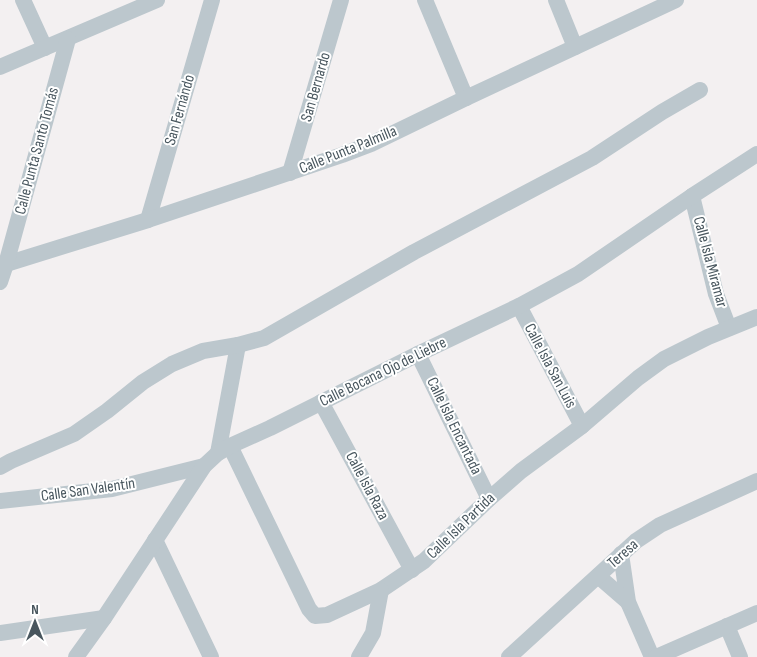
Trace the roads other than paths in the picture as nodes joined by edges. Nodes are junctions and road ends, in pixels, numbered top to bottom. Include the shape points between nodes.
1 (23, 0) edge
2 (157, 0) edge
3 (212, 0) edge
4 (341, 0) edge
5 (425, 0) edge
6 (556, 0) edge
7 (676, 0) edge
8 (68, 39) junction
9 (575, 46) junction
10 (46, 48) junction
11 (0, 67) edge
12 (700, 90) dead end
13 (466, 98) junction
14 (757, 154) edge
15 (290, 173) junction
16 (692, 196) junction
17 (148, 220) junction
18 (6, 264) junction
19 (0, 282) edge
20 (519, 306) junction
21 (757, 317) edge
22 (729, 328) junction
23 (238, 345) junction
24 (418, 354) junction
25 (322, 402) junction
26 (582, 426) junction
27 (224, 449) junction
28 (204, 466) junction
29 (0, 467) edge
30 (757, 480) edge
31 (489, 499) junction
32 (0, 501) edge
33 (155, 540) junction
34 (621, 554) junction
35 (412, 570) junction
36 (598, 576) junction
37 (382, 590) junction
38 (628, 602) junction
39 (757, 613) edge
40 (104, 618) junction
41 (727, 626) junction
42 (0, 633) edge
43 (76, 657) edge
44 (211, 657) edge
45 (359, 657) edge
46 (509, 657) edge
47 (652, 657) edge
48 (656, 657) edge
49 (740, 657) edge

1 - 10 street
2 - 8 street
3 - 17 street, San Fernándo
4 - 15 street, San Bernardo
5 - 13 street
6 - 9 street
7 - 9 street, Calle Punta Palmilla
8 - 10 street
8 - 18 street, Calle Punta Santo Tomás
9 - 13 street, Calle Punta Palmilla
10 - 11 street
12 - 23 street via 592,158 414,252 264,338
13 - 15 street, Calle Punta Palmilla via 371,144
14 - 16 street, Calle Bocana Ojo de Liebre
15 - 17 street, Calle Punta Palmilla
16 - 20 street, Calle Bocana Ojo de Liebre via 578,274
16 - 22 street, Calle Isla Miramar via 716,294
17 - 18 street, Calle Punta Palmilla
18 - 19 street, Calle Punta Santo Tomás
20 - 24 street, Calle Bocana Ojo de Liebre
20 - 26 street, Calle Isla San Luis
21 - 22 street, Calle Isla Partida
22 - 26 street, Calle Isla Partida via 664,359
23 - 27 street
23 - 29 street via 203,351 172,364 74,434
24 - 25 street, Calle Bocana Ojo de Liebre
24 - 31 street, Calle Isla Encantada
25 - 27 street, Calle Bocana Ojo de Liebre
25 - 35 street, Calle Isla Raza
26 - 31 street, Calle Isla Partida
27 - 28 street, Calle Bocana Ojo de Liebre
27 - 37 street, Calle Isla Partida via 309,609 316,616 327,615
28 - 32 street, Calle San Valentín via 112,489
28 - 33 street, Calle Bocana Ojo de Liebre
30 - 34 street, Teresa via 660,525
31 - 35 street, Calle Isla Partida
33 - 40 street, Calle Bocana Ojo de Liebre
33 - 44 street
34 - 36 street, Teresa
34 - 38 street
35 - 37 street, Calle Isla Partida
36 - 38 street
36 - 46 street, Teresa
37 - 45 street via 373,633
38 - 47 street
39 - 41 street
40 - 42 street
40 - 43 street, Calle Bocana Ojo de Liebre
41 - 48 street
41 - 49 street

